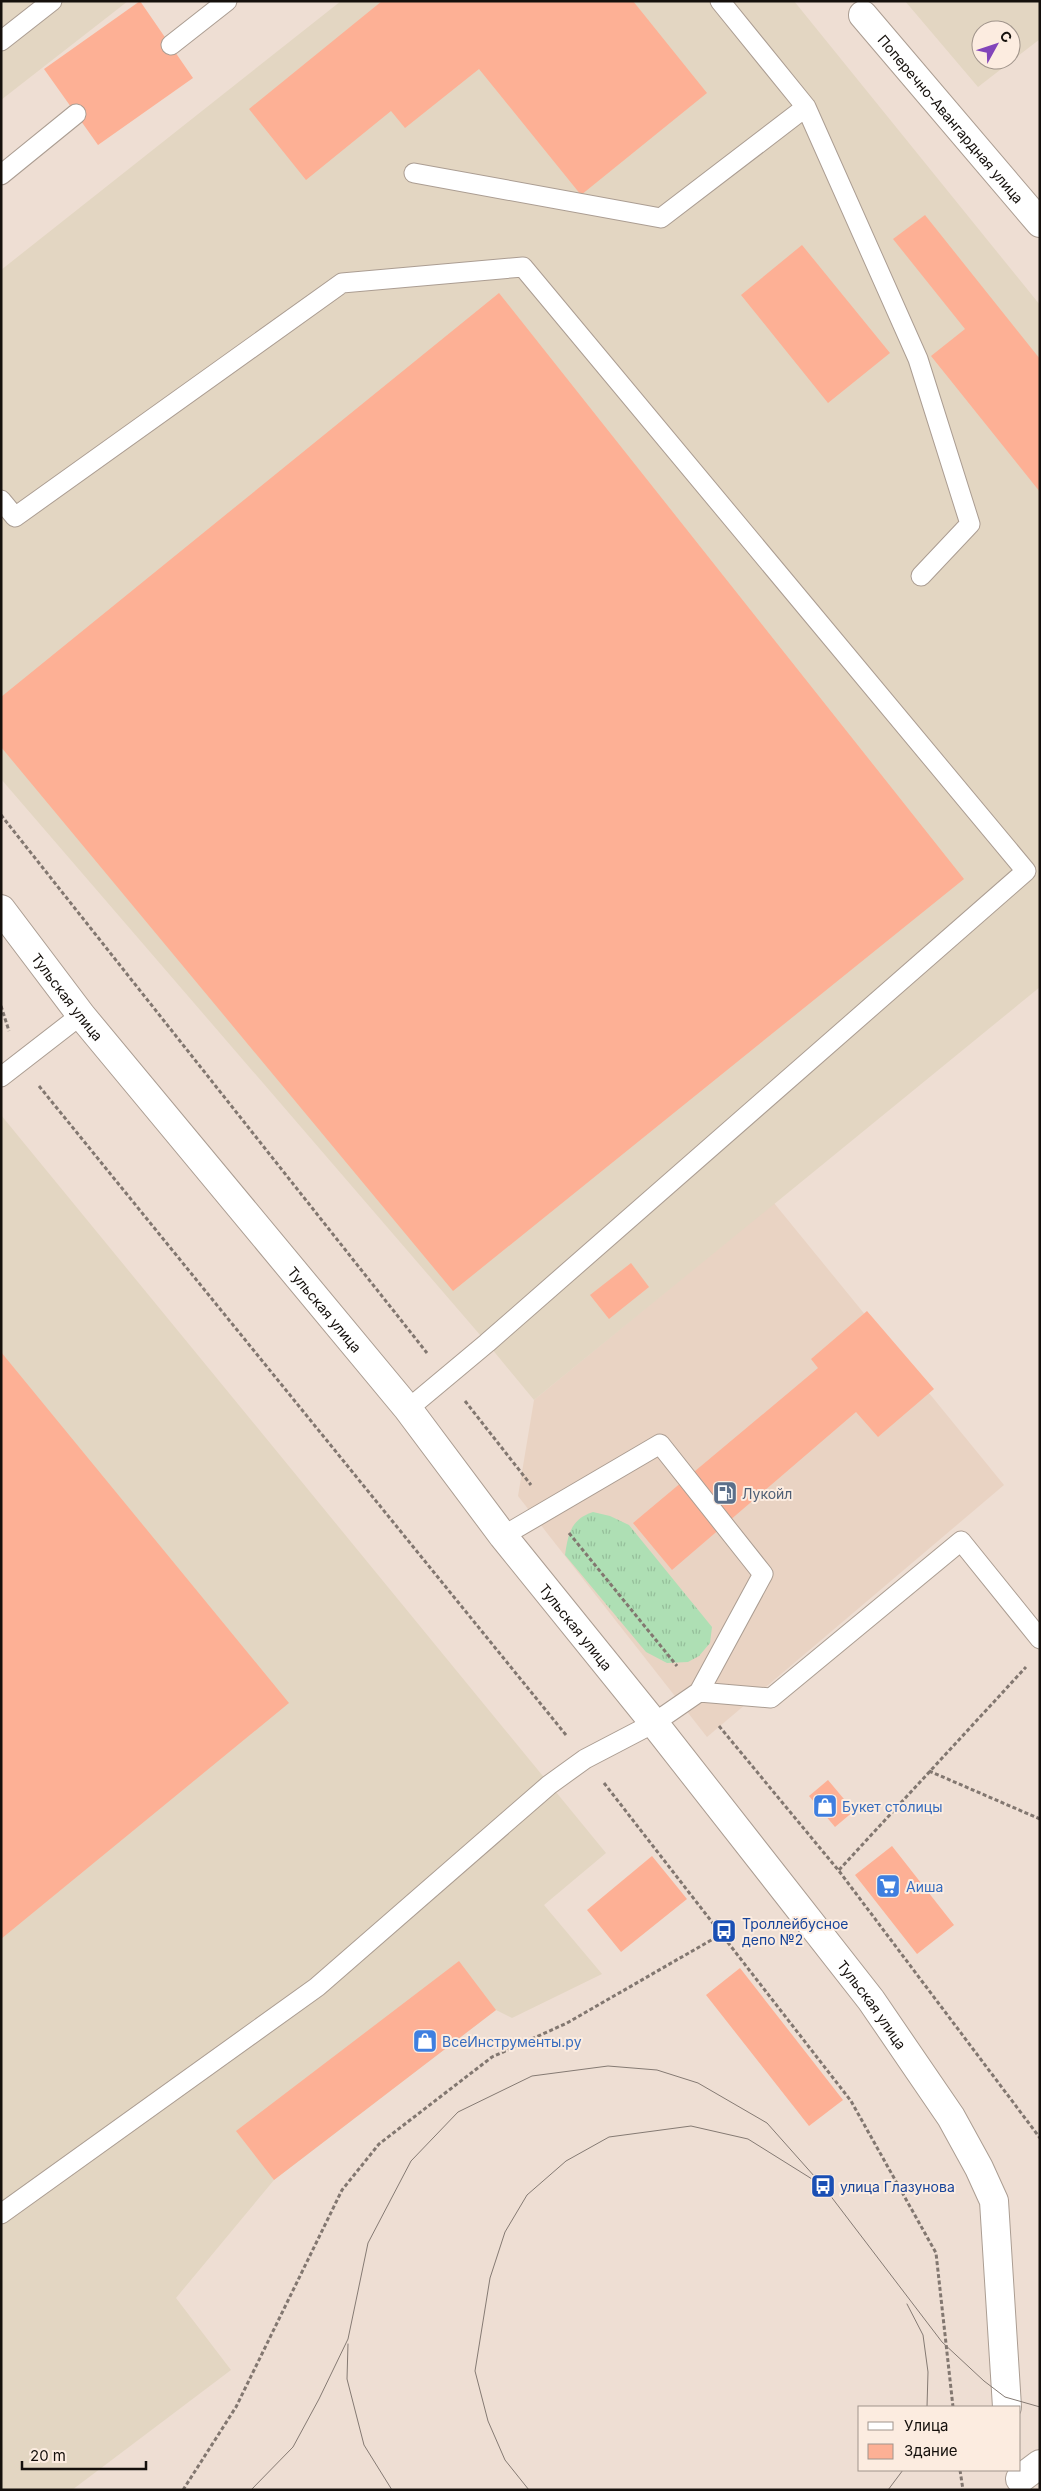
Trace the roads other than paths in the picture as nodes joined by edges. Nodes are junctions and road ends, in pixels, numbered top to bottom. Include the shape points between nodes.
1 (52, 1) edge
2 (226, 1) edge
3 (720, 1) edge
4 (858, 8) edge
5 (1, 41) edge
6 (171, 46) dead end
7 (806, 107) junction
8 (76, 114) dead end
9 (414, 173) dead end
10 (1, 175) edge
11 (1040, 223) edge
12 (1, 500) edge
13 (921, 576) dead end
14 (1, 909) edge
15 (81, 1015) junction
16 (1, 1078) edge
17 (408, 1409) junction
18 (503, 1536) junction
19 (1040, 1639) edge
20 (699, 1692) junction
21 (654, 1723) junction
22 (1, 2214) edge
23 (1007, 2406) edge

1 - 5 lane
2 - 6 lane
3 - 7 lane
4 - 11 main road, Поперечно-Авангардная улица
7 - 9 lane via 661,218
7 - 13 lane via 918,359 970,524
8 - 10 lane
12 - 17 lane via 15,517 342,283 523,266 1026,871
14 - 15 main road, Тульская улица
15 - 16 lane
15 - 17 main road, Тульская улица
17 - 18 main road, Тульская улица
18 - 20 lane via 660,1444 763,1574
18 - 21 main road, Тульская улица
19 - 20 lane via 961,1541 771,1698
20 - 21 lane
21 - 22 lane via 585,1759 549,1785 317,1987
21 - 23 main road, Тульская улица via 871,2000 952,2117 979,2168 994,2201

